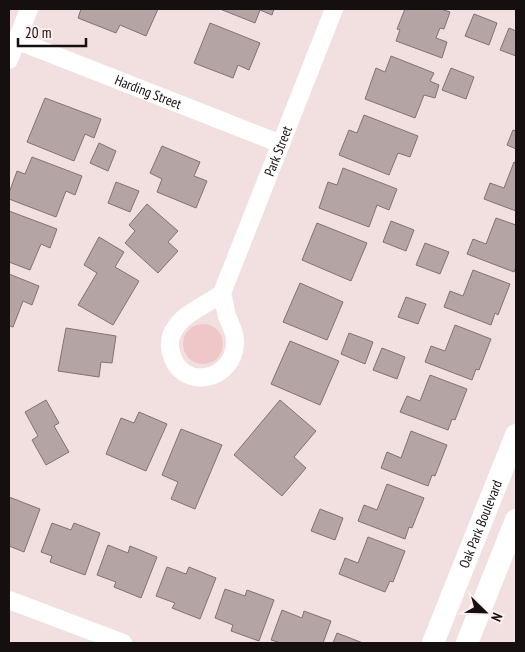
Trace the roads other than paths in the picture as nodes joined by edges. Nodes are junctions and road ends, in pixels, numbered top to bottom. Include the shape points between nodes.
1 (29, 9) edge
2 (334, 9) edge
3 (16, 40) junction
4 (9, 60) edge
5 (281, 144) junction
6 (222, 293) junction
7 (516, 435) edge
8 (516, 520) edge
9 (9, 600) edge
10 (123, 643) edge
11 (434, 643) edge
12 (467, 643) edge

1 - 3 street
2 - 5 street, Park Street
3 - 4 street
3 - 5 street, Harding Street
5 - 6 street, Park Street
6 - 6 street via 235,335 234,352 218,374 200,378 191,376 176,366 172,357 173,331 186,316
7 - 11 street, Oak Park Boulevard
8 - 12 street
9 - 10 street

